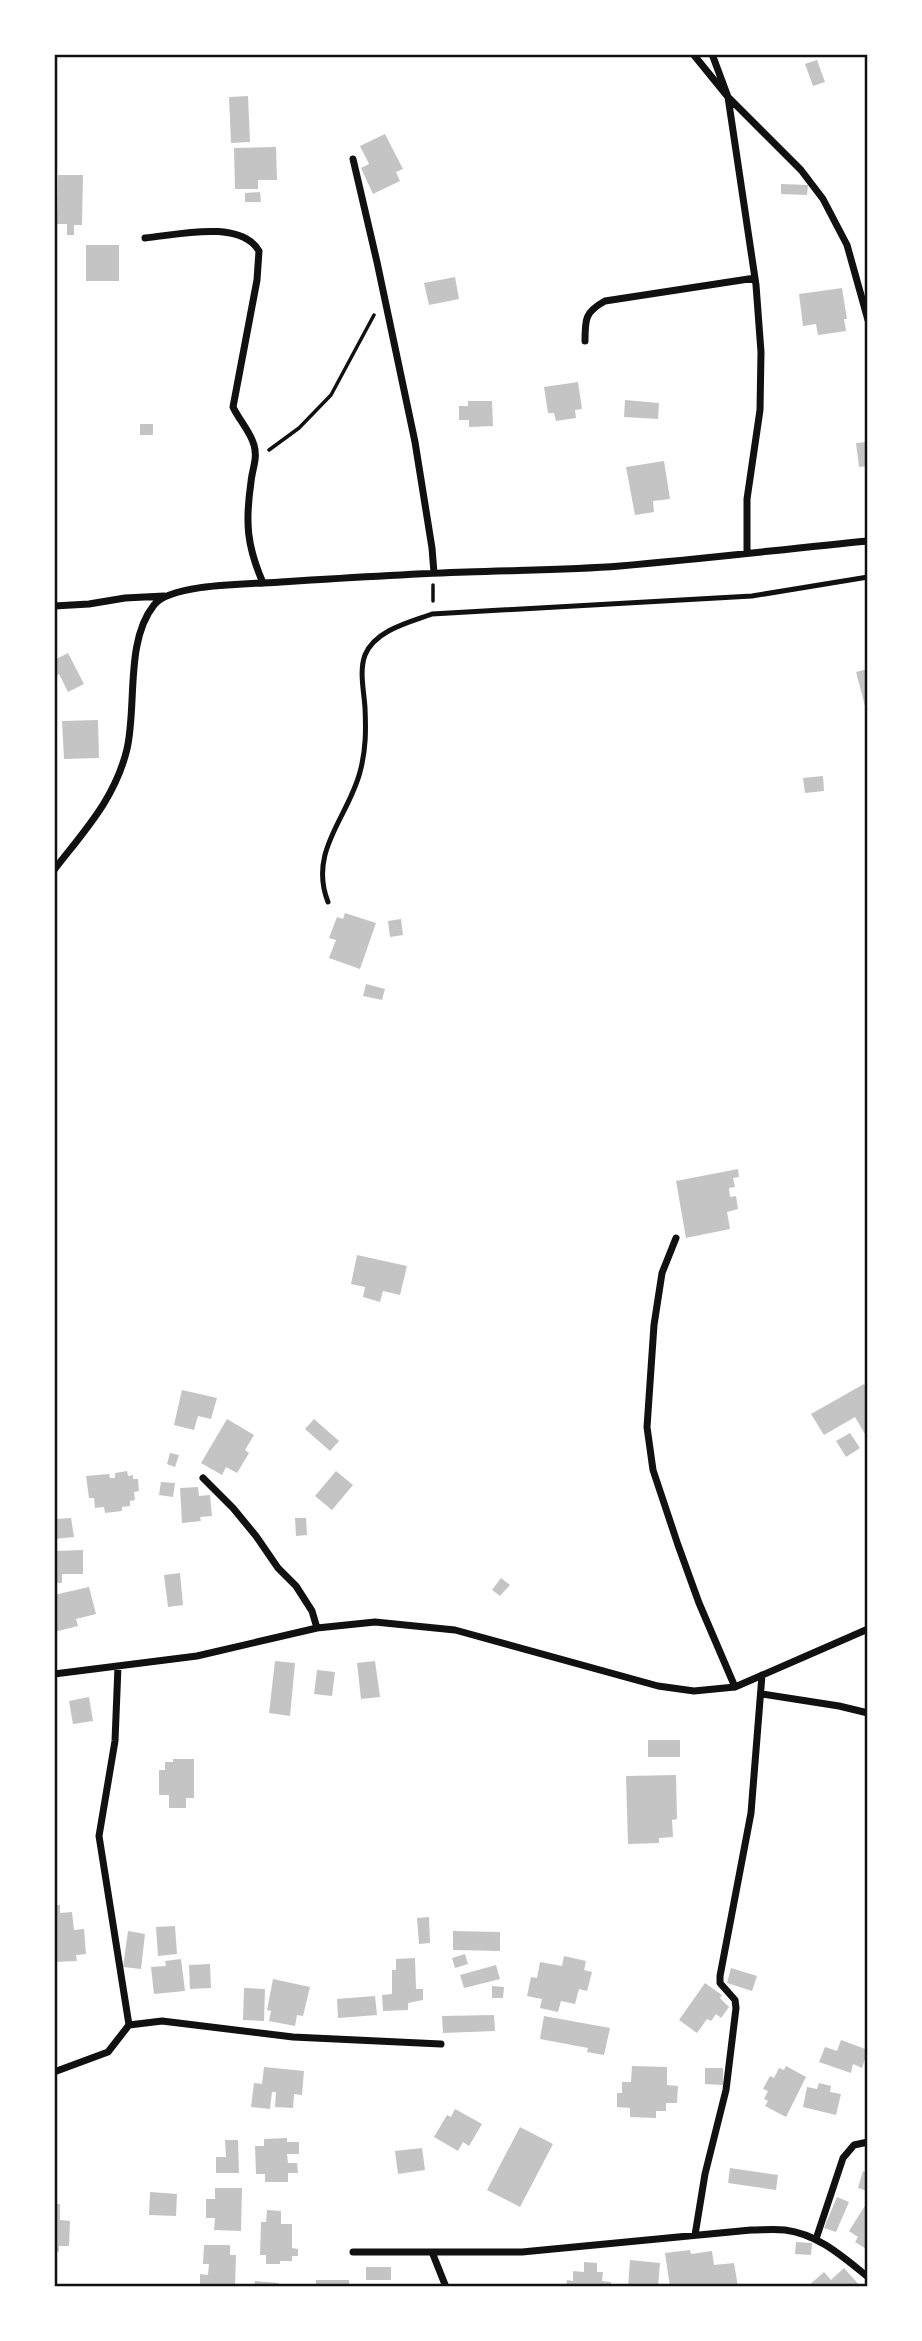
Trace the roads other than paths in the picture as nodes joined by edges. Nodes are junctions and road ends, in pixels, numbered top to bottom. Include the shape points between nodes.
1 (693, 54) edge
2 (712, 54) edge
3 (727, 97) junction
4 (353, 159) dead end
5 (145, 238) dead end
6 (755, 278) junction
7 (868, 320) edge
8 (585, 341) dead end
9 (868, 541) edge
10 (747, 553) junction
11 (434, 573) junction
12 (868, 577) edge
13 (263, 583) junction
14 (164, 596) junction
15 (54, 606) edge
16 (54, 870) edge
17 (328, 902) dead end
18 (676, 1238) dead end
19 (203, 1478) dead end
20 (317, 1628) junction
21 (868, 1629) edge
22 (118, 1666) junction
23 (54, 1674) edge
24 (762, 1675) junction
25 (735, 1687) junction
26 (762, 1693) junction
27 (868, 1713) edge
28 (129, 2025) junction
29 (440, 2044) dead end
30 (54, 2072) edge
31 (868, 2142) edge
32 (695, 2235) junction
33 (816, 2239) junction
34 (353, 2252) dead end
35 (432, 2252) junction
36 (868, 2277) edge
37 (446, 2287) edge

1 - 3 street
2 - 3 street
3 - 6 street
3 - 7 street via 801,170 823,200 847,245
4 - 11 street via 415,442
5 - 13 street via 236,234 248,238 259,251 233,401 254,443 248,535
6 - 8 street via 605,301 585,319
6 - 10 street via 760,410 747,499
9 - 10 street
10 - 11 street via 617,566
11 - 13 street
12 - 17 lane via 752,596 432,614 387,632 366,654 364,757 356,786 322,860 322,888
13 - 14 street via 194,588
14 - 15 street
14 - 16 street via 150,610 139,638 128,747 116,786
18 - 25 street via 662,1273 654,1325 647,1427 653,1470 674,1533
19 - 20 street via 296,1586
20 - 22 street via 197,1656
20 - 25 street via 375,1622 454,1630 658,1686 694,1691
21 - 24 street
22 - 23 street
22 - 28 street via 115,1741 99,1836
24 - 25 street
24 - 26 street
26 - 27 street
26 - 32 street via 751,1813 720,1976 736,2008 728,2076
28 - 29 street via 162,2021 293,2036
28 - 30 street via 108,2052
31 - 33 street via 855,2145 844,2158
32 - 33 street via 786,2230
32 - 35 street via 522,2252
33 - 36 street
34 - 35 street
35 - 37 street

